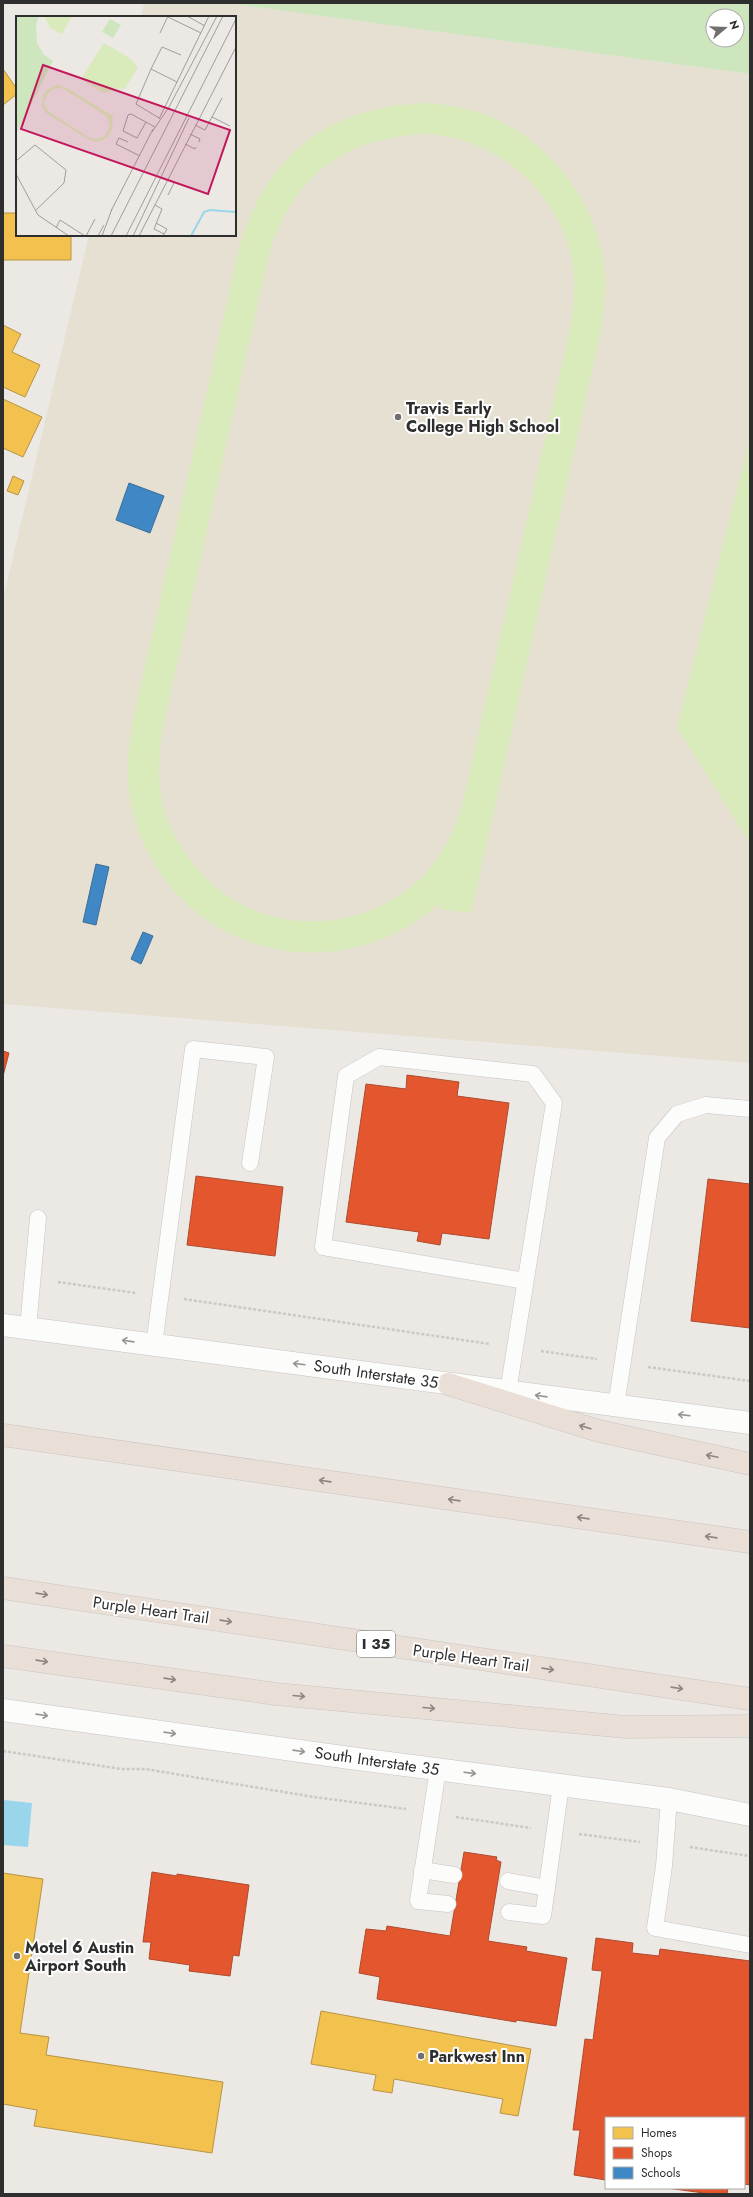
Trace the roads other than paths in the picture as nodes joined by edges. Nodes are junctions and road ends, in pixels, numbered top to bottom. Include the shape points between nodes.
1 (750, 1109) edge
2 (250, 1163) dead end
3 (38, 1218) dead end
4 (525, 1281) junction
5 (3, 1324) edge
6 (28, 1328) junction
7 (154, 1345) junction
8 (448, 1384) junction
9 (508, 1392) junction
10 (616, 1406) junction
11 (750, 1423) edge
12 (3, 1435) edge
13 (750, 1464) edge
14 (750, 1542) edge
15 (3, 1588) edge
16 (3, 1656) edge
17 (750, 1699) edge
18 (3, 1710) edge
19 (750, 1726) edge
20 (438, 1770) junction
21 (561, 1785) junction
22 (669, 1799) junction
23 (750, 1815) edge
24 (422, 1870) junction
25 (454, 1874) dead end
26 (508, 1881) dead end
27 (547, 1888) junction
28 (448, 1904) dead end
29 (509, 1912) dead end
30 (750, 1945) edge

1 - 10 lane via 706,1105 677,1114 657,1138
2 - 7 lane via 266,1057 193,1049
3 - 6 lane
4 - 4 lane via 554,1103 533,1074 379,1057 346,1076 323,1247
4 - 9 lane
5 - 6 main road, South Interstate 35
7 -> 6 main road, South Interstate 35
8 -> 7 main road, South Interstate 35
8 - 9 main road, South Interstate 35
13 -> 8 highway via 599,1431
10 -> 9 main road, South Interstate 35
11 -> 10 main road, South Interstate 35
14 -> 12 highway
15 -> 17 highway, Purple Heart Trail / I 35
16 -> 19 highway via 276,1694 626,1727
18 -> 20 main road, South Interstate 35
20 -> 21 main road, South Interstate 35
20 - 24 lane
21 - 22 main road, South Interstate 35
21 - 27 lane
22 - 23 main road, South Interstate 35
22 - 30 lane via 664,1866 655,1928
24 - 25 lane
24 - 28 lane via 418,1901
26 - 27 lane
27 - 29 lane via 543,1916

